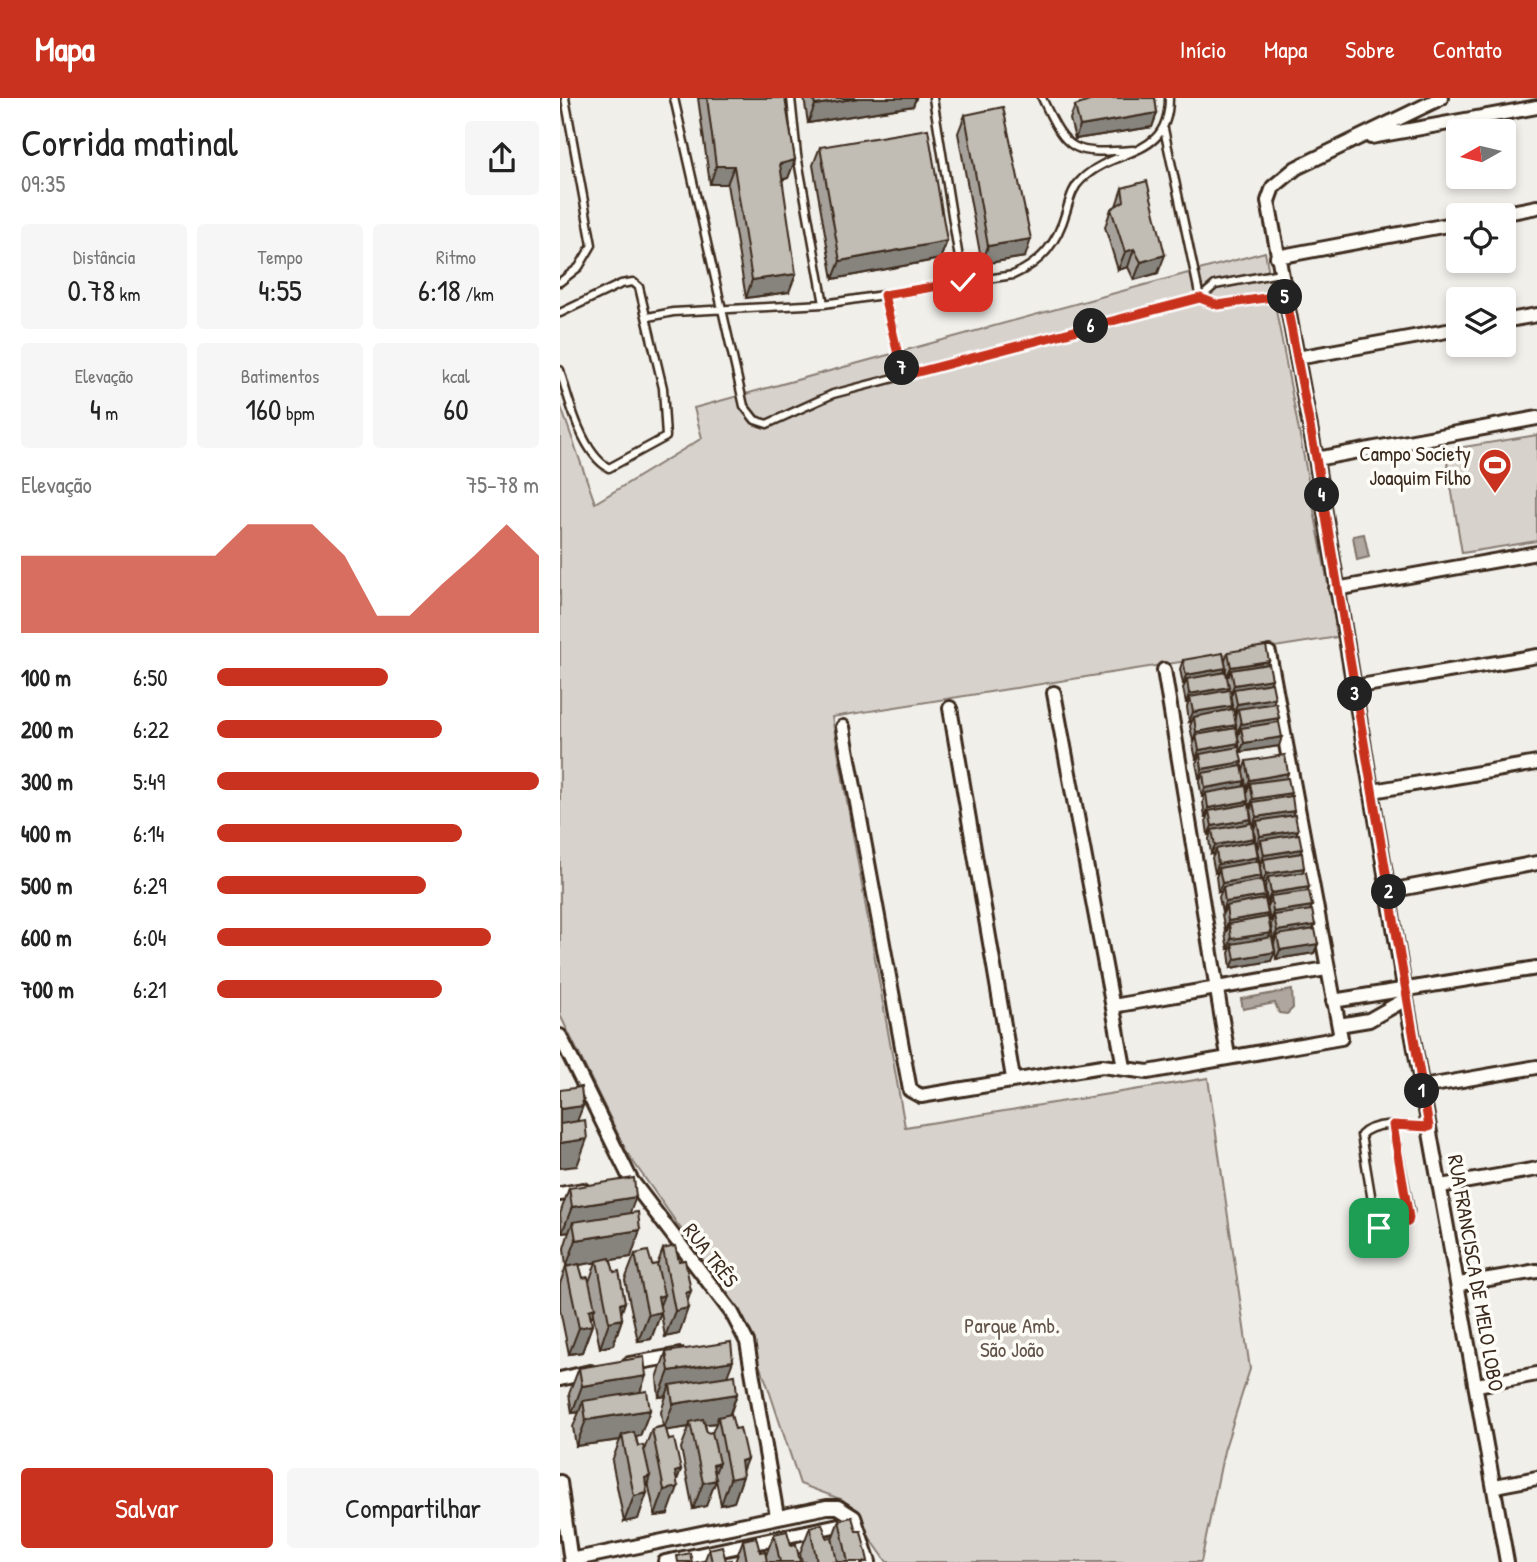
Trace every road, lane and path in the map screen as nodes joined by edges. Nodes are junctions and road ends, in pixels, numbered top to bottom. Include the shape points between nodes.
1 (565, 98) edge
2 (674, 98) edge
3 (791, 98) edge
4 (933, 98) edge
5 (1042, 98) edge
6 (1169, 98) edge
7 (1441, 98) edge
8 (1537, 107) edge
9 (1164, 129) junction
10 (1353, 140) junction
11 (1139, 149) junction
12 (1537, 207) edge
13 (1516, 211) edge
14 (1446, 225) edge
15 (1278, 257) junction
16 (1280, 273) junction
17 (560, 282) edge
18 (963, 282) junction
19 (884, 295) junction
20 (1285, 295) junction
21 (1200, 298) junction
22 (824, 304) junction
23 (722, 311) junction
24 (560, 313) edge
25 (1537, 315) edge
26 (648, 317) junction
27 (1516, 319) edge
28 (1446, 331) edge
29 (1297, 358) junction
30 (560, 370) edge
31 (903, 376) junction
32 (1537, 418) edge
33 (1316, 458) junction
34 (1537, 553) edge
35 (1336, 589) junction
36 (1269, 653) edge
37 (1537, 656) edge
38 (1164, 670) dead end
39 (1354, 687) junction
40 (1054, 693) dead end
41 (950, 708) dead end
42 (843, 727) dead end
43 (1537, 763) edge
44 (1373, 791) junction
45 (1537, 863) edge
46 (1388, 891) junction
47 (1537, 968) edge
48 (1326, 969) junction
49 (1217, 988) junction
50 (1406, 995) junction
51 (1334, 1000) junction
52 (1113, 1006) junction
53 (1339, 1025) junction
54 (560, 1036) edge
55 (1228, 1056) junction
56 (1124, 1067) junction
57 (1537, 1067) edge
58 (1013, 1079) junction
59 (1422, 1087) junction
60 (1393, 1125) junction
61 (1429, 1127) junction
62 (1537, 1169) edge
63 (1441, 1186) junction
64 (596, 1187) edge
65 (560, 1194) edge
66 (1537, 1271) edge
67 (1459, 1284) junction
68 (696, 1352) edge
69 (1537, 1374) edge
70 (560, 1379) edge
71 (1477, 1385) junction
72 (1537, 1478) edge
73 (560, 1482) edge
74 (1495, 1486) junction
75 (777, 1516) junction
76 (857, 1521) junction
77 (571, 1561) edge
78 (665, 1562) edge
79 (869, 1562) edge
80 (1507, 1562) edge

1 - 17 lane via 592,245 579,267
2 - 23 lane
3 - 22 lane
4 - 18 lane
5 - 11 lane via 1059,135 1073,147 1091,152
6 - 9 lane
7 - 10 street, RUA FRANCISCA DE MELO LOBO
8 - 10 street
9 - 11 lane
9 - 21 lane
10 - 15 street, RUA FRANCISCA DE MELO LOBO via 1296,168 1273,187 1268,201
11 - 18 lane via 1089,172 1074,186 1062,227 1035,265 1013,275
12 - 13 street
14 - 15 street
15 - 16 street, RUA FRANCISCA DE MELO LOBO
16 - 20 street, RUA FRANCISCA DE MELO LOBO
16 - 21 lane via 1215,285
18 - 19 lane
19 - 22 lane
19 - 31 lane
20 - 21 lane via 1218,305
20 - 29 street, RUA FRANCISCA DE MELO LOBO
21 - 31 lane
22 - 23 lane
23 - 26 lane
23 - 31 lane via 744,406 755,420 767,424 833,394
24 - 26 lane via 633,282 639,286
25 - 27 street
26 - 30 lane via 663,388 666,437 609,468 600,463 576,419
28 - 29 street
29 - 33 street, RUA FRANCISCA DE MELO LOBO
32 - 33 street
33 - 35 street, RUA FRANCISCA DE MELO LOBO
34 - 35 street
35 - 39 street, RUA FRANCISCA DE MELO LOBO
36 - 48 street
37 - 39 street
38 - 49 street
39 - 44 street, RUA FRANCISCA DE MELO LOBO
40 - 52 street
41 - 58 street
42 - 58 street via 908,1084 921,1096
43 - 44 street
44 - 46 street, RUA FRANCISCA DE MELO LOBO
45 - 46 street
46 - 50 street, RUA FRANCISCA DE MELO LOBO
47 - 50 street
48 - 49 street
48 - 51 street
49 - 52 street
49 - 55 street
50 - 51 street
50 - 53 street via 1369,1020
50 - 59 street, RUA FRANCISCA DE MELO LOBO
51 - 53 street
52 - 56 street
53 - 55 street via 1341,1038
54 - 75 street, RUA TRÊS via 625,1181 733,1313
55 - 56 street via 1147,1072
56 - 58 street
57 - 59 street
59 - 61 street, RUA FRANCISCA DE MELO LOBO
60 - 60 lane via 1366,1129 1360,1140 1376,1225 1384,1229 1408,1222 1410,1211
60 - 61 lane
61 - 63 street, RUA FRANCISCA DE MELO LOBO
62 - 63 street
63 - 67 street, RUA FRANCISCA DE MELO LOBO
64 - 65 street
66 - 67 street
67 - 71 street, RUA FRANCISCA DE MELO LOBO
68 - 70 street
69 - 71 street
71 - 74 street, RUA FRANCISCA DE MELO LOBO
72 - 74 street
73 - 77 street
74 - 80 street, RUA FRANCISCA DE MELO LOBO
75 - 76 street via 827,1507 848,1512
75 - 77 street
76 - 78 street
76 - 79 street

